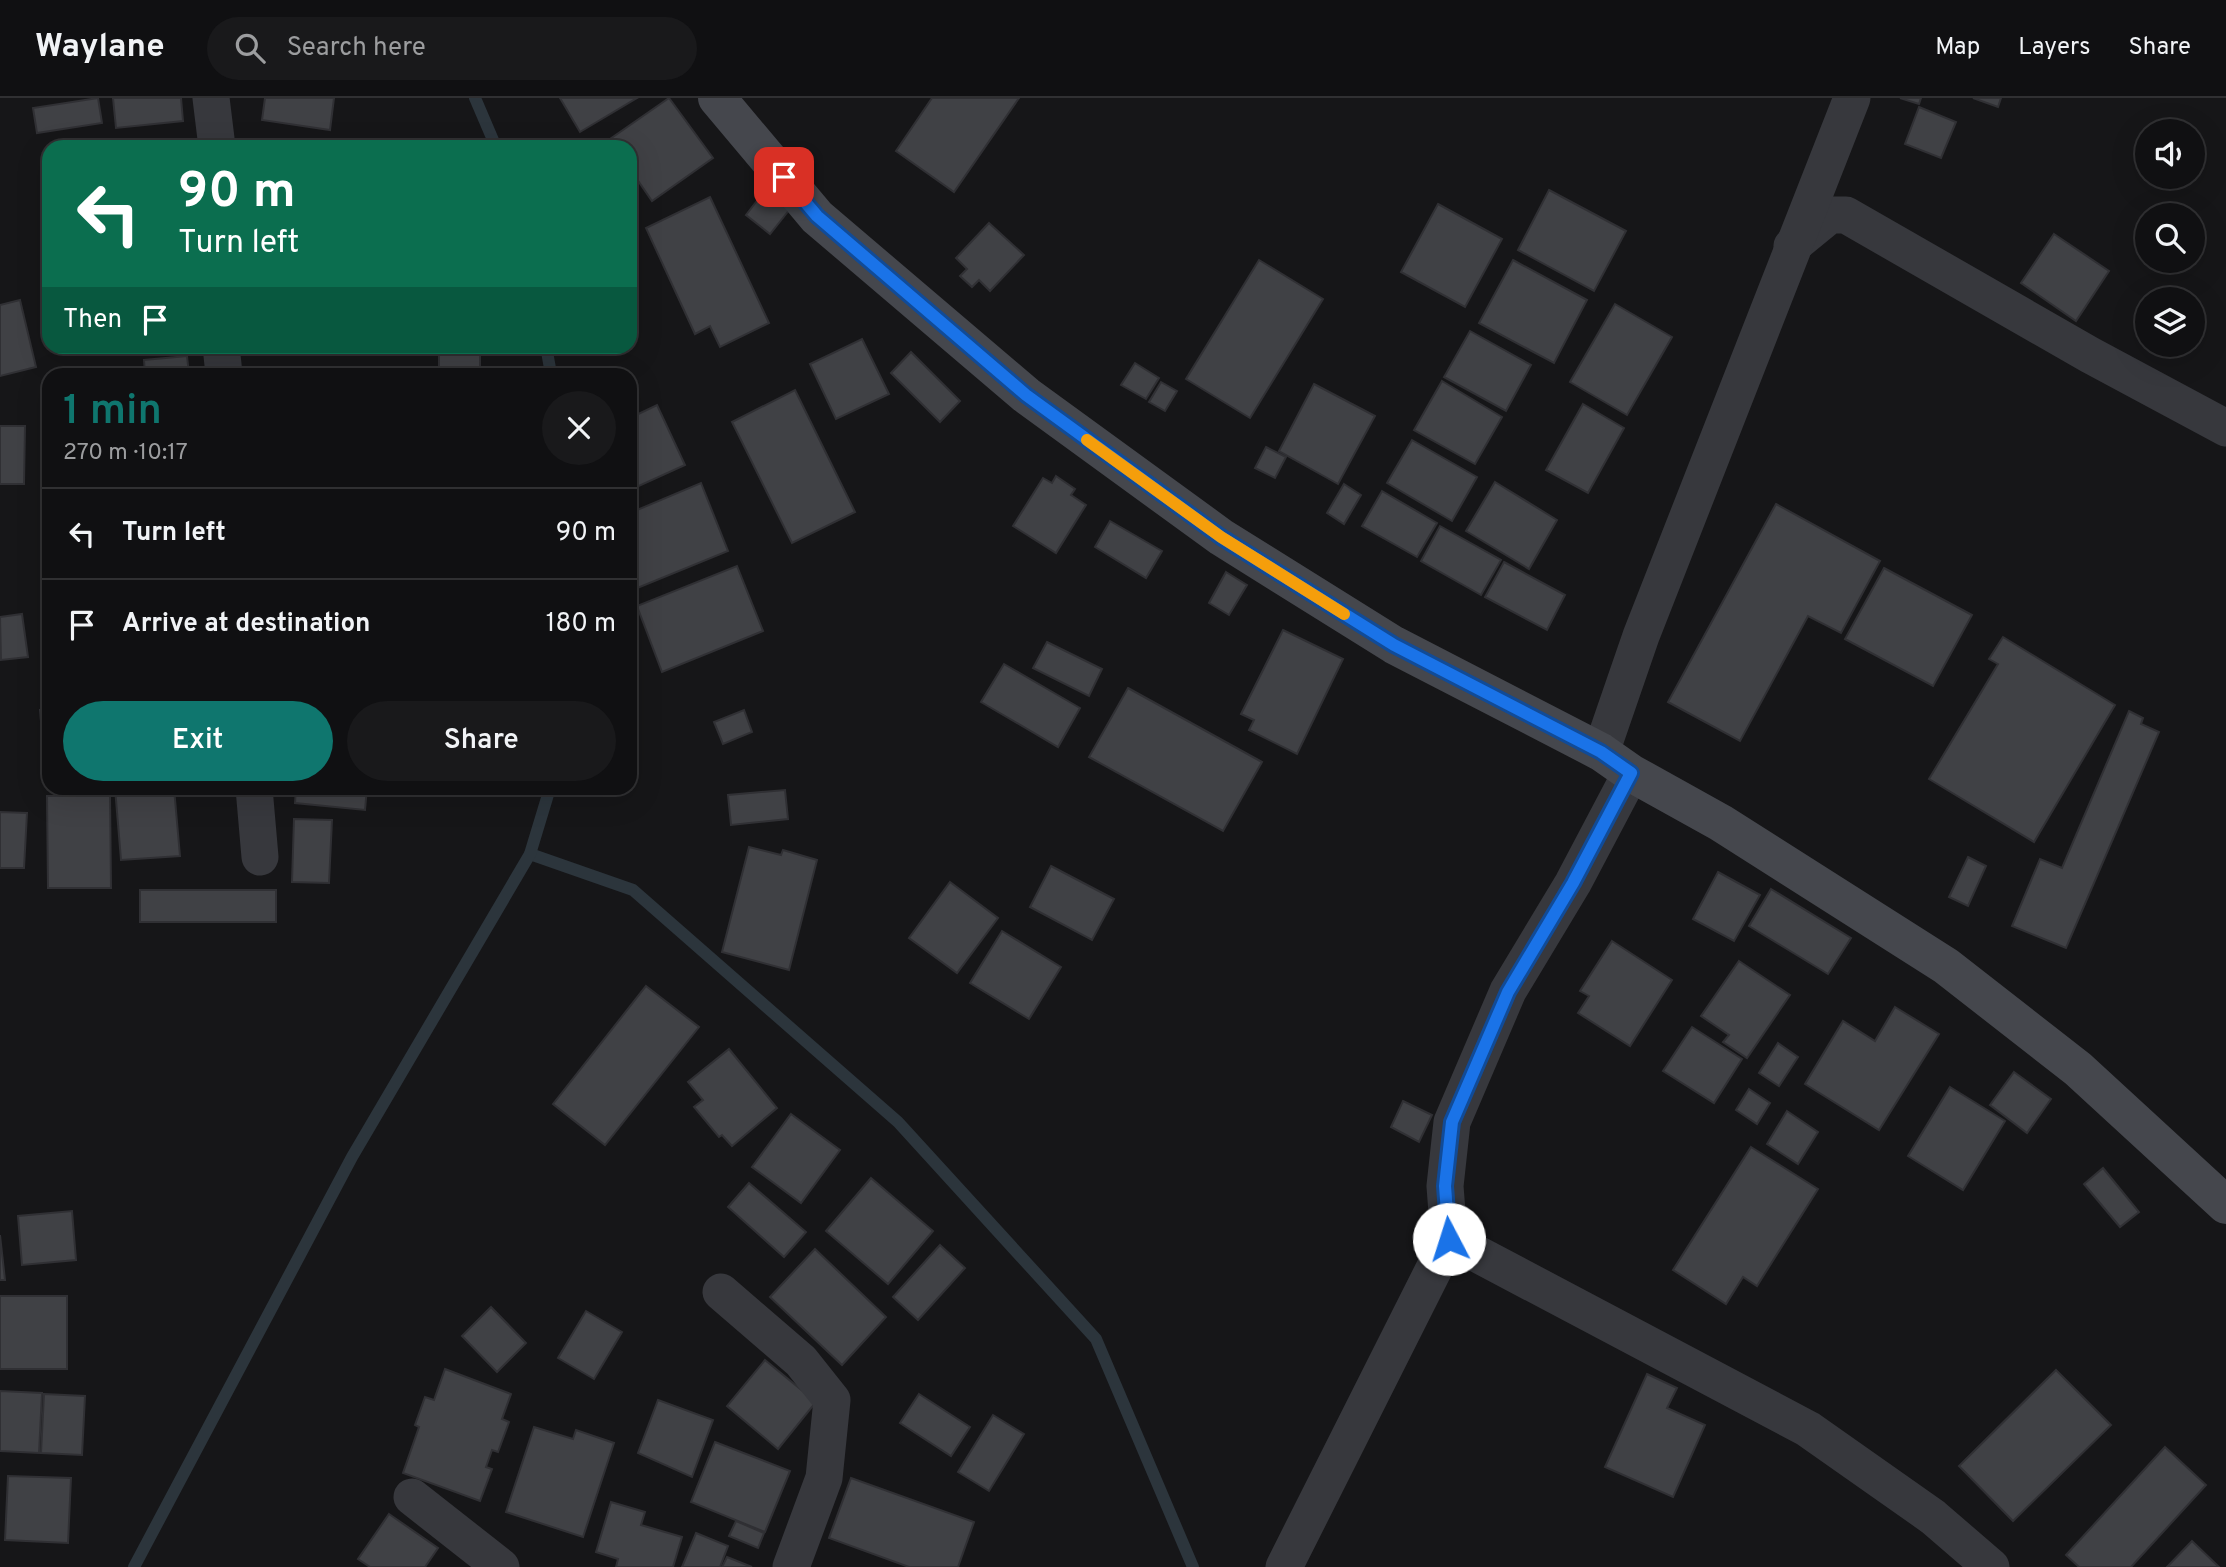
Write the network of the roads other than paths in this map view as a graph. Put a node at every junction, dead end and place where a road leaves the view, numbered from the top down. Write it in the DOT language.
graph roads {
  1 [pos="211,98"];
  2 [pos="717,98"];
  3 [pos="1852,98"];
  4 [pos="215,140"];
  5 [pos="1791,246"];
  6 [pos="2226,428"];
  7 [pos="1601,752"];
  8 [pos="1631,773"];
  9 [pos="255,795"];
  10 [pos="260,856"];
  11 [pos="2226,1205"];
  12 [pos="1449,1239"];
  13 [pos="721,1292"];
  14 [pos="412,1497"];
  15 [pos="501,1567"];
  16 [pos="791,1567"];
  17 [pos="1284,1567"];
  18 [pos="1991,1567"];
  1 -- 4 [label="street"];
  2 -- 7 [label="street"];
  3 -- 5 [label="street"];
  5 -- 6 [label="street"];
  5 -- 7 [label="street"];
  7 -- 8 [label="street"];
  8 -- 11 [label="street"];
  8 -- 12 [label="street"];
  9 -- 10 [label="street"];
  12 -- 17 [label="street"];
  12 -- 18 [label="street"];
  13 -- 16 [label="street"];
  14 -- 15 [label="street"];
}
